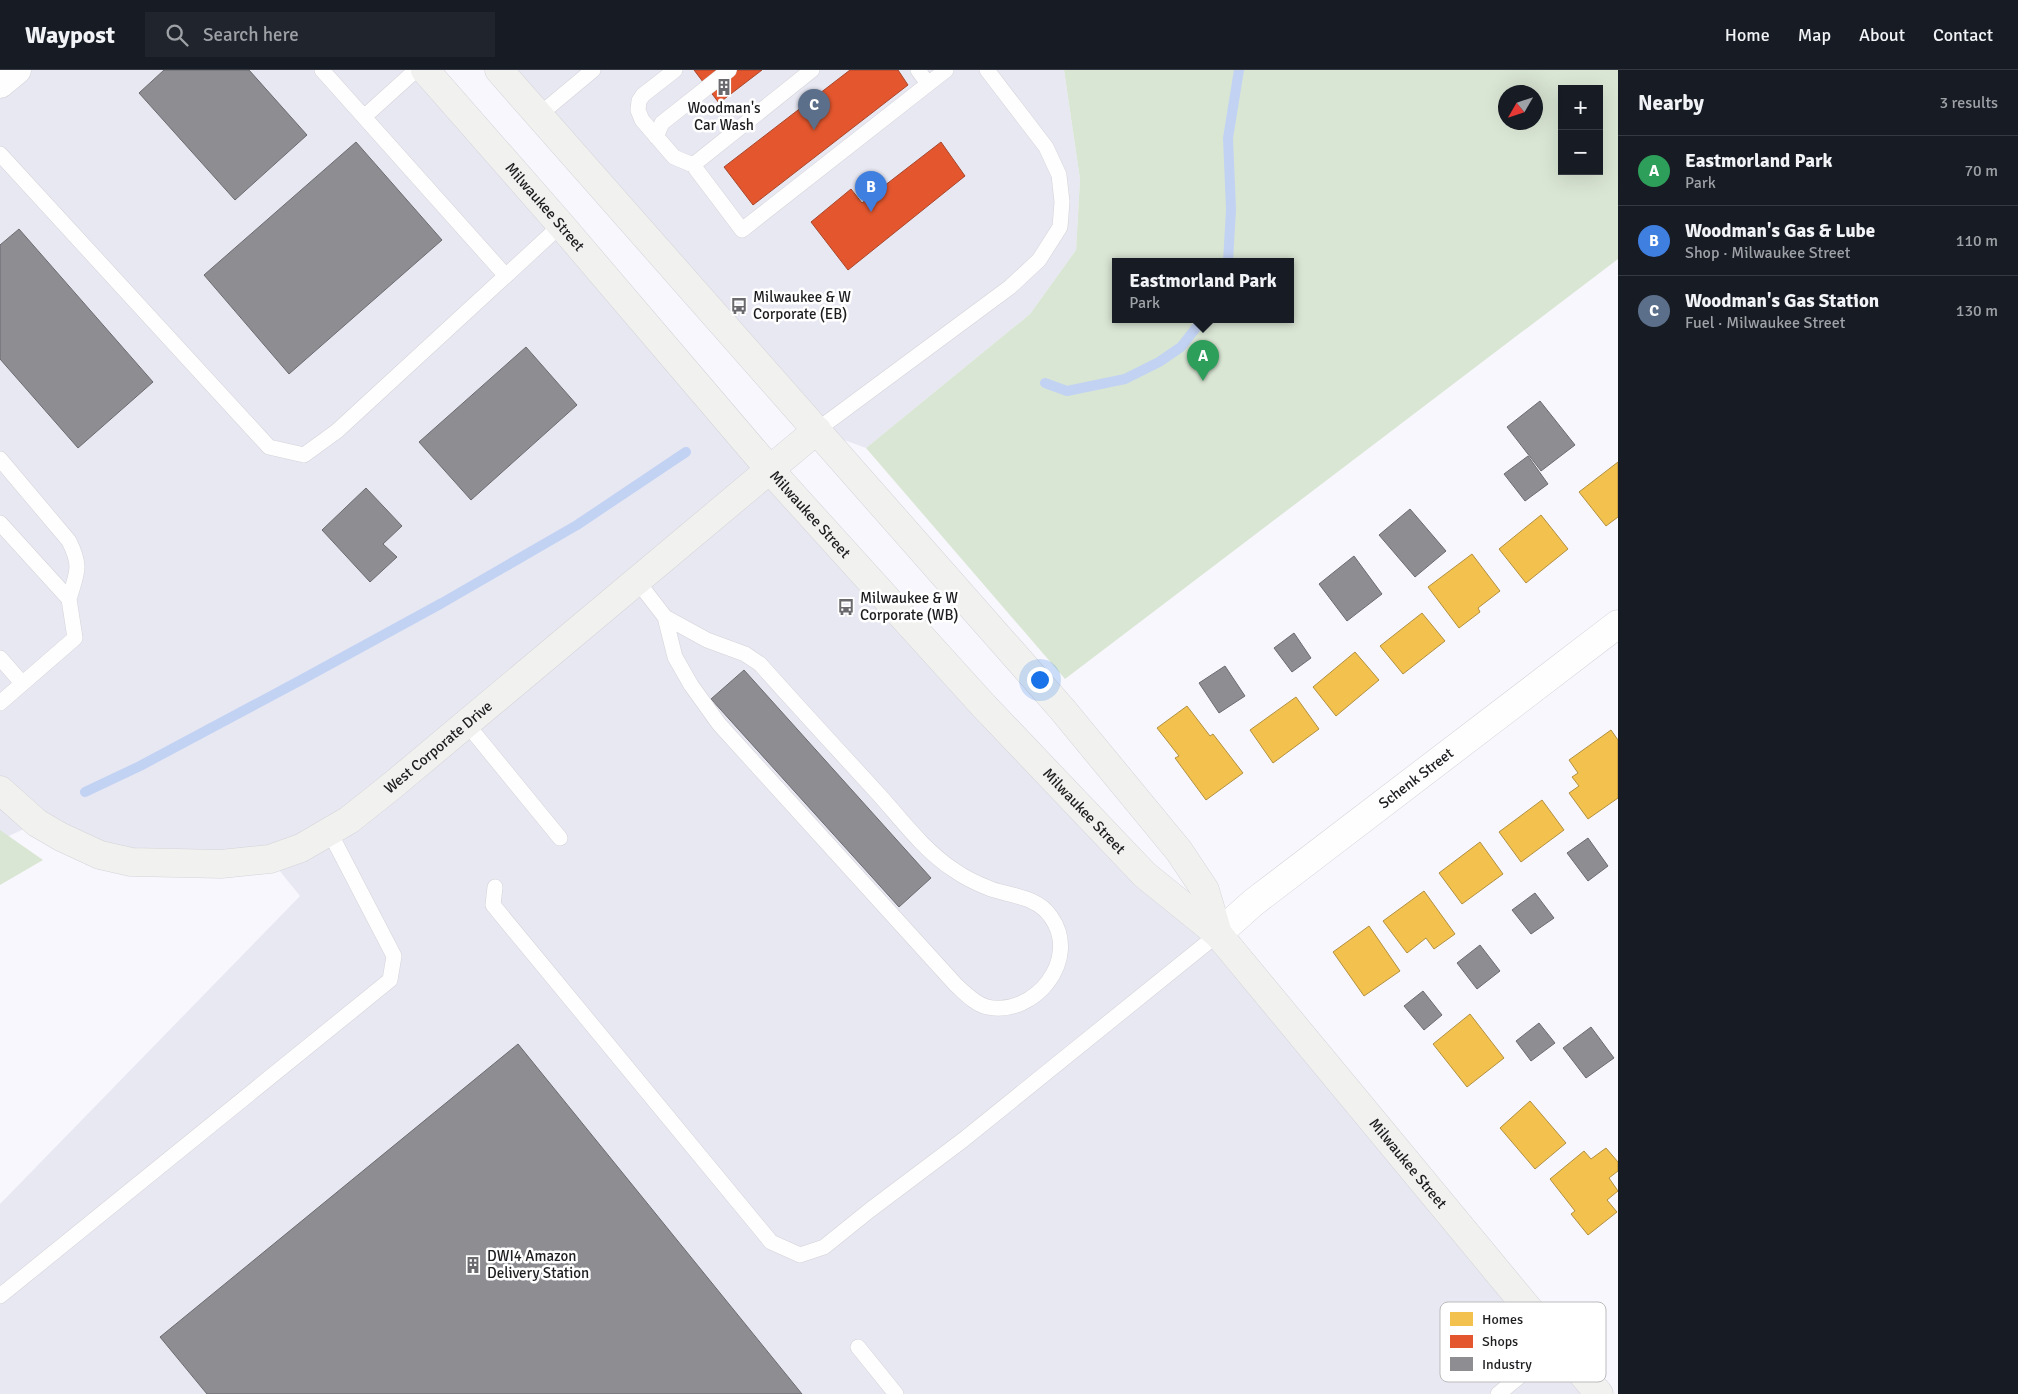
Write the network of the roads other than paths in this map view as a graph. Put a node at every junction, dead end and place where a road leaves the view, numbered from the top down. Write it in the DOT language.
graph roads {
  1 [pos="17,70"];
  2 [pos="322,70"];
  3 [pos="416,70"];
  4 [pos="426,70"];
  5 [pos="492,70"];
  6 [pos="499,70"];
  7 [pos="593,70"];
  8 [pos="675,70"];
  9 [pos="729,70"];
  10 [pos="812,70"];
  11 [pos="918,70"];
  12 [pos="946,70"];
  13 [pos="987,70"];
  14 [pos="0,84"];
  15 [pos="928,84"];
  16 [pos="519,92"];
  17 [pos="539,115"];
  18 [pos="364,117"];
  19 [pos="656,137"];
  20 [pos="0,154"];
  21 [pos="693,165"];
  22 [pos="561,225"];
  23 [pos="506,276"];
  24 [pos="817,430"];
  25 [pos="0,459"];
  26 [pos="770,470"];
  27 [pos="0,522"];
  28 [pos="638,582"];
  29 [pos="69,599"];
  30 [pos="665,617"];
  31 [pos="1618,624"];
  32 [pos="0,658"];
  33 [pos="22,683"];
  34 [pos="0,703"];
  35 [pos="466,723"];
  36 [pos="0,790"];
  37 [pos="329,831"];
  38 [pos="560,838"];
  39 [pos="495,887"];
  40 [pos="1218,934"];
  41 [pos="0,1296"];
  42 [pos="1522,1302"];
  43 [pos="858,1346"];
  44 [pos="1513,1382"];
  45 [pos="1589,1382"];
  46 [pos="896,1394"];
  47 [pos="1498,1394"];
  48 [pos="1599,1394"];
  1 -- 14 [label="street"];
  2 -- 18 [label="lane"];
  3 -- 18 [label="lane"];
  4 -- 22 [label="street, Milwaukee Street"];
  5 -- 16 [label="street"];
  6 -- 16 [label="street, Milwaukee Street"];
  7 -- 17 [label="lane"];
  8 -- 19 [label="lane"];
  9 -- 19 [label="lane"];
  10 -- 21 [label="lane"];
  11 -- 15 [label="lane"];
  12 -- 15 [label="lane"];
  13 -- 24 [label="lane"];
  15 -- 21 [label="lane"];
  16 -- 17 [label="street, Milwaukee Street"];
  17 -- 24 [label="street, Milwaukee Street"];
  18 -- 23 [label="lane"];
  19 -- 21 [label="lane"];
  20 -- 23 [label="lane"];
  22 -- 23 [label="lane"];
  22 -- 26 [label="street, Milwaukee Street"];
  24 -- 26 [label="street, West Corporate Drive"];
  24 -- 40 [label="street, Milwaukee Street"];
  25 -- 29 [label="lane"];
  26 -- 28 [label="street, West Corporate Drive"];
  26 -- 40 [label="street, Milwaukee Street"];
  27 -- 29 [label="lane"];
  28 -- 30 [label="lane"];
  28 -- 35 [label="street, West Corporate Drive"];
  29 -- 33 [label="lane"];
  30 -- 30 [label="lane"];
  31 -- 40 [label="street, Schenk Street"];
  32 -- 33 [label="lane"];
  33 -- 34 [label="lane"];
  35 -- 37 [label="street, West Corporate Drive"];
  35 -- 38 [label="lane"];
  36 -- 37 [label="street, West Corporate Drive"];
  37 -- 41 [label="lane"];
  39 -- 40 [label="lane"];
  40 -- 42 [label="street, Milwaukee Street"];
  43 -- 46 [label="lane"];
  44 -- 47 [label="lane"];
  45 -- 48 [label="street, Milwaukee Street"];
}
